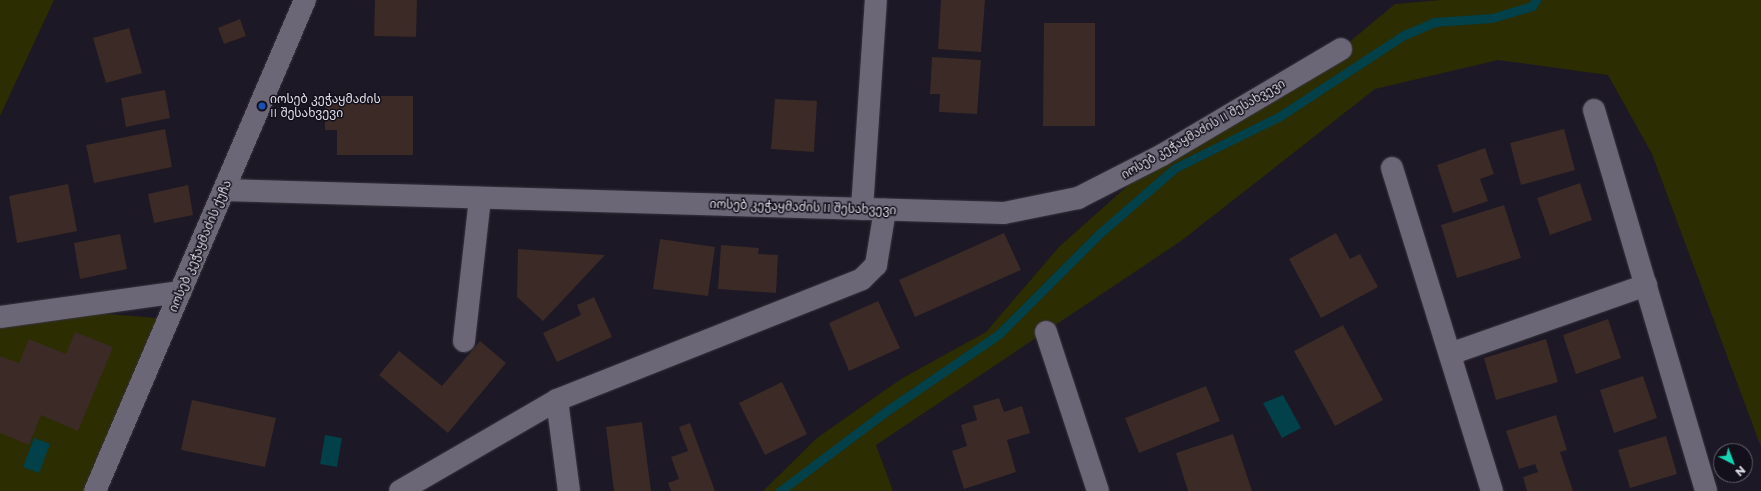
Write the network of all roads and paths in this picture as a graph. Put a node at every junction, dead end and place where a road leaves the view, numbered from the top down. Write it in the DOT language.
graph roads {
  1 [pos="305,0"];
  2 [pos="876,0"];
  3 [pos="1341,49"];
  4 [pos="1594,110"];
  5 [pos="1392,168"];
  6 [pos="224,190"];
  7 [pos="480,198"];
  8 [pos="862,209"];
  9 [pos="885,210"];
  10 [pos="1646,285"];
  11 [pos="180,292"];
  12 [pos="0,317"];
  13 [pos="1046,332"];
  14 [pos="464,341"];
  15 [pos="1450,354"];
  16 [pos="557,400"];
  17 [pos="95,491"];
  18 [pos="400,491"];
  19 [pos="569,491"];
  20 [pos="1098,491"];
  21 [pos="1492,491"];
  22 [pos="1706,491"];
  1 -- 6 [label="street, იოსებ კეჭაყმაძის ქუჩა"];
  2 -- 8 [label="street"];
  3 -- 9 [label="street, იოსებ კეჭაყმაძის II შესახვევი"];
  4 -- 10 [label="street"];
  5 -- 15 [label="street"];
  6 -- 7 [label="street, იოსებ კეჭაყმაძის II შესახვევი"];
  6 -- 11 [label="street, იოსებ კეჭაყმაძის ქუჩა"];
  7 -- 8 [label="street, იოსებ კეჭაყმაძის II შესახვევი"];
  7 -- 14 [label="street"];
  8 -- 9 [label="street, იოსებ კეჭაყმაძის II შესახვევი"];
  9 -- 16 [label="street"];
  10 -- 15 [label="street"];
  10 -- 22 [label="street"];
  11 -- 12 [label="street"];
  11 -- 17 [label="street, იოსებ კეჭაყმაძის ქუჩა"];
  13 -- 20 [label="street"];
  15 -- 21 [label="street"];
  16 -- 18 [label="street"];
  16 -- 19 [label="street"];
}
